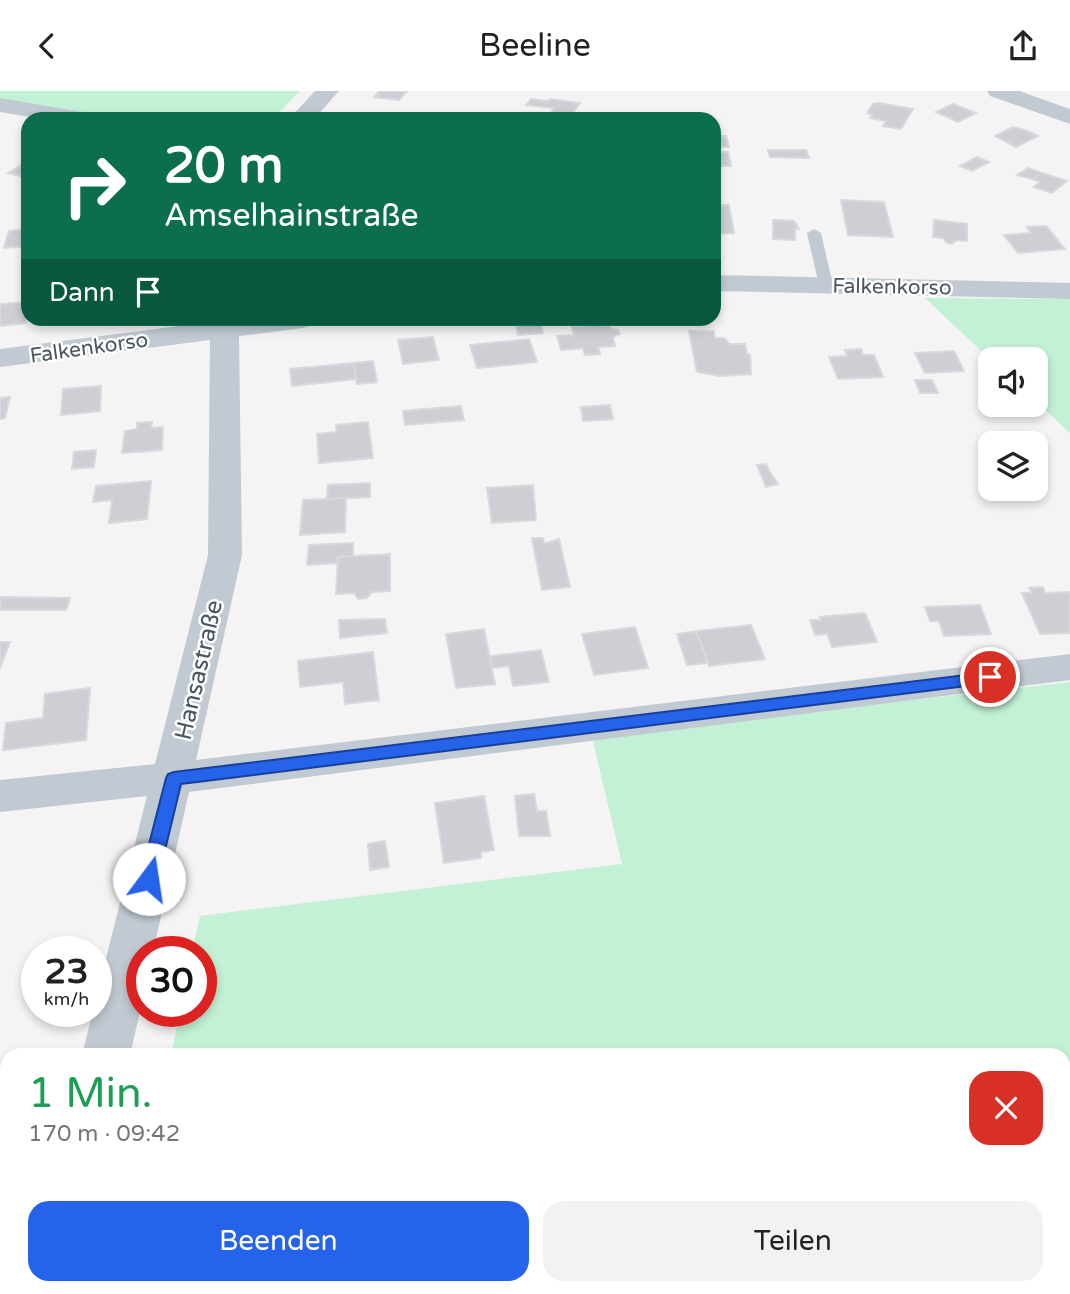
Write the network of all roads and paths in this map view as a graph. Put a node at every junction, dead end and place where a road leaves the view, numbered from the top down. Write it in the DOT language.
graph roads {
  1 [pos="328,91"];
  2 [pos="998,91"];
  3 [pos="0,105"];
  4 [pos="41,112"];
  5 [pos="308,112"];
  6 [pos="1070,117"];
  7 [pos="814,233"];
  8 [pos="721,283"];
  9 [pos="826,285"];
  10 [pos="1070,291"];
  11 [pos="211,326"];
  12 [pos="224,326"];
  13 [pos="0,358"];
  14 [pos="1070,667"];
  15 [pos="174,778"];
  16 [pos="0,796"];
  17 [pos="108,1048"];
  1 -- 5 [label="street"];
  2 -- 6 [label="street"];
  3 -- 4 [label="street"];
  7 -- 9 [label="lane"];
  8 -- 9 [label="street, Falkenkorso"];
  9 -- 10 [label="street, Falkenkorso"];
  11 -- 13 [label="street, Falkenkorso"];
  12 -- 15 [label="street, Hansastraße"];
  14 -- 15 [label="street"];
  15 -- 16 [label="street"];
  15 -- 17 [label="street, Hansastraße"];
}
